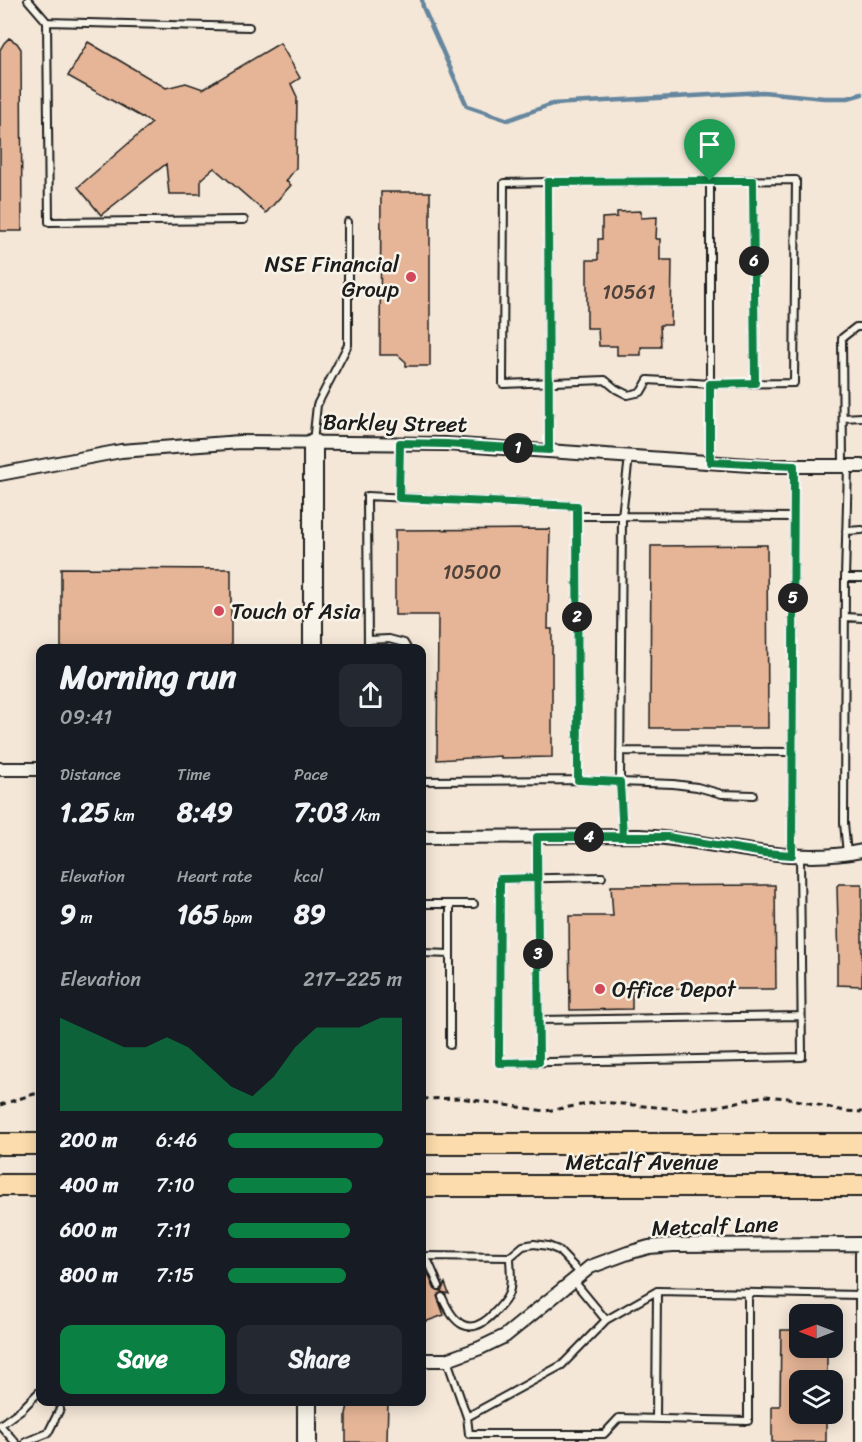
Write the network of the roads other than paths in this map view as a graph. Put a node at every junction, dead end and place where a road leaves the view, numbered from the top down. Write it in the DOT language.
graph roads {
  1 [pos="28,0"];
  2 [pos="47,22"];
  3 [pos="249,27"];
  4 [pos="710,181"];
  5 [pos="753,181"];
  6 [pos="548,182"];
  7 [pos="244,220"];
  8 [pos="348,222"];
  9 [pos="862,327"];
  10 [pos="549,383"];
  11 [pos="755,383"];
  12 [pos="710,384"];
  13 [pos="862,417"];
  14 [pos="843,418"];
  15 [pos="313,443"];
  16 [pos="400,443"];
  17 [pos="549,450"];
  18 [pos="629,457"];
  19 [pos="710,462"];
  20 [pos="794,466"];
  21 [pos="845,466"];
  22 [pos="862,466"];
  23 [pos="0,474"];
  24 [pos="399,498"];
  25 [pos="577,516"];
  26 [pos="622,516"];
  27 [pos="794,517"];
  28 [pos="862,530"];
  29 [pos="846,531"];
  30 [pos="846,578"];
  31 [pos="862,578"];
  32 [pos="846,617"];
  33 [pos="862,618"];
  34 [pos="368,640"];
  35 [pos="313,644"];
  36 [pos="368,644"];
  37 [pos="405,644"];
  38 [pos="620,751"];
  39 [pos="792,752"];
  40 [pos="0,769"];
  41 [pos="36,769"];
  42 [pos="578,780"];
  43 [pos="426,782"];
  44 [pos="620,782"];
  45 [pos="753,795"];
  46 [pos="623,836"];
  47 [pos="426,837"];
  48 [pos="537,837"];
  49 [pos="862,851"];
  50 [pos="848,854"];
  51 [pos="796,855"];
  52 [pos="602,877"];
  53 [pos="537,878"];
  54 [pos="426,904"];
  55 [pos="450,904"];
  56 [pos="474,904"];
  57 [pos="426,953"];
  58 [pos="450,954"];
  59 [pos="801,1016"];
  60 [pos="539,1020"];
  61 [pos="450,1045"];
  62 [pos="539,1062"];
  63 [pos="0,1144"];
  64 [pos="36,1144"];
  65 [pos="426,1144"];
  66 [pos="862,1144"];
  67 [pos="0,1185"];
  68 [pos="36,1185"];
  69 [pos="426,1186"];
  70 [pos="862,1186"];
  71 [pos="862,1245"];
  72 [pos="862,1254"];
  73 [pos="426,1257"];
  74 [pos="510,1257"];
  75 [pos="426,1260"];
  76 [pos="577,1277"];
  77 [pos="439,1286"];
  78 [pos="657,1292"];
  79 [pos="748,1294"];
  80 [pos="862,1296"];
  81 [pos="442,1297"];
  82 [pos="606,1320"];
  83 [pos="426,1360"];
  84 [pos="447,1360"];
  85 [pos="36,1395"];
  86 [pos="307,1406"];
  87 [pos="60,1409"];
  88 [pos="467,1417"];
  89 [pos="656,1419"];
  90 [pos="862,1423"];
  91 [pos="0,1425"];
  92 [pos="15,1442"];
  93 [pos="26,1442"];
  94 [pos="307,1442"];
  95 [pos="862,1442"];
  1 -- 2 [label="lane"];
  2 -- 3 [label="lane"];
  2 -- 7 [label="lane"];
  4 -- 5 [label="lane"];
  4 -- 6 [label="lane"];
  4 -- 12 [label="lane"];
  5 -- 11 [label="lane"];
  5 -- 11 [label="lane"];
  6 -- 10 [label="lane"];
  6 -- 10 [label="lane"];
  8 -- 15 [label="lane"];
  9 -- 14 [label="lane"];
  10 -- 12 [label="lane"];
  10 -- 17 [label="lane"];
  11 -- 12 [label="lane"];
  12 -- 19 [label="lane"];
  13 -- 14 [label="lane"];
  14 -- 21 [label="lane"];
  15 -- 16 [label="street, Barkley Street"];
  15 -- 23 [label="street, Barkley Street"];
  15 -- 35 [label="street"];
  16 -- 17 [label="street, Barkley Street"];
  16 -- 24 [label="lane"];
  17 -- 18 [label="street, Barkley Street"];
  18 -- 19 [label="street, Barkley Street"];
  18 -- 26 [label="lane"];
  19 -- 20 [label="street, Barkley Street"];
  20 -- 21 [label="street, Barkley Street"];
  20 -- 27 [label="lane"];
  21 -- 22 [label="street, Barkley Street"];
  21 -- 29 [label="lane"];
  24 -- 25 [label="lane"];
  24 -- 34 [label="lane"];
  25 -- 26 [label="lane"];
  25 -- 42 [label="lane"];
  26 -- 27 [label="lane"];
  26 -- 38 [label="lane"];
  27 -- 39 [label="lane"];
  28 -- 29 [label="lane"];
  29 -- 30 [label="lane"];
  30 -- 31 [label="lane"];
  30 -- 32 [label="lane"];
  32 -- 33 [label="lane"];
  32 -- 50 [label="lane"];
  34 -- 36 [label="lane"];
  34 -- 37 [label="lane"];
  38 -- 39 [label="lane"];
  38 -- 44 [label="lane"];
  39 -- 51 [label="lane"];
  40 -- 41 [label="street"];
  42 -- 43 [label="lane"];
  42 -- 44 [label="lane"];
  44 -- 45 [label="lane"];
  44 -- 46 [label="lane"];
  46 -- 48 [label="street"];
  46 -- 51 [label="street"];
  47 -- 48 [label="street"];
  48 -- 53 [label="lane"];
  49 -- 50 [label="street"];
  50 -- 51 [label="street"];
  51 -- 59 [label="lane"];
  52 -- 53 [label="lane"];
  53 -- 60 [label="lane"];
  53 -- 62 [label="lane"];
  54 -- 55 [label="lane"];
  55 -- 56 [label="lane"];
  55 -- 58 [label="lane"];
  57 -- 58 [label="lane"];
  58 -- 61 [label="lane"];
  59 -- 60 [label="lane"];
  59 -- 62 [label="lane"];
  60 -- 62 [label="lane"];
  63 -- 64 [label="main road"];
  65 -- 66 [label="main road, Metcalf Avenue"];
  67 -- 68 [label="main road"];
  69 -- 70 [label="main road, Metcalf Avenue"];
  71 -- 76 [label="street, Metcalf Lane"];
  72 -- 80 [label="street"];
  73 -- 74 [label="lane"];
  74 -- 76 [label="lane"];
  74 -- 81 [label="lane"];
  75 -- 77 [label="lane"];
  76 -- 82 [label="lane"];
  76 -- 84 [label="street, Metcalf Lane"];
  78 -- 79 [label="lane"];
  78 -- 82 [label="lane"];
  78 -- 89 [label="lane"];
  79 -- 80 [label="lane"];
  79 -- 89 [label="lane"];
  80 -- 90 [label="street"];
  82 -- 88 [label="lane"];
  83 -- 84 [label="street, Metcalf Lane"];
  84 -- 88 [label="lane"];
  85 -- 91 [label="lane"];
  86 -- 94 [label="street"];
  87 -- 93 [label="lane"];
  88 -- 89 [label="lane"];
  90 -- 95 [label="street"];
  91 -- 92 [label="lane"];
}
